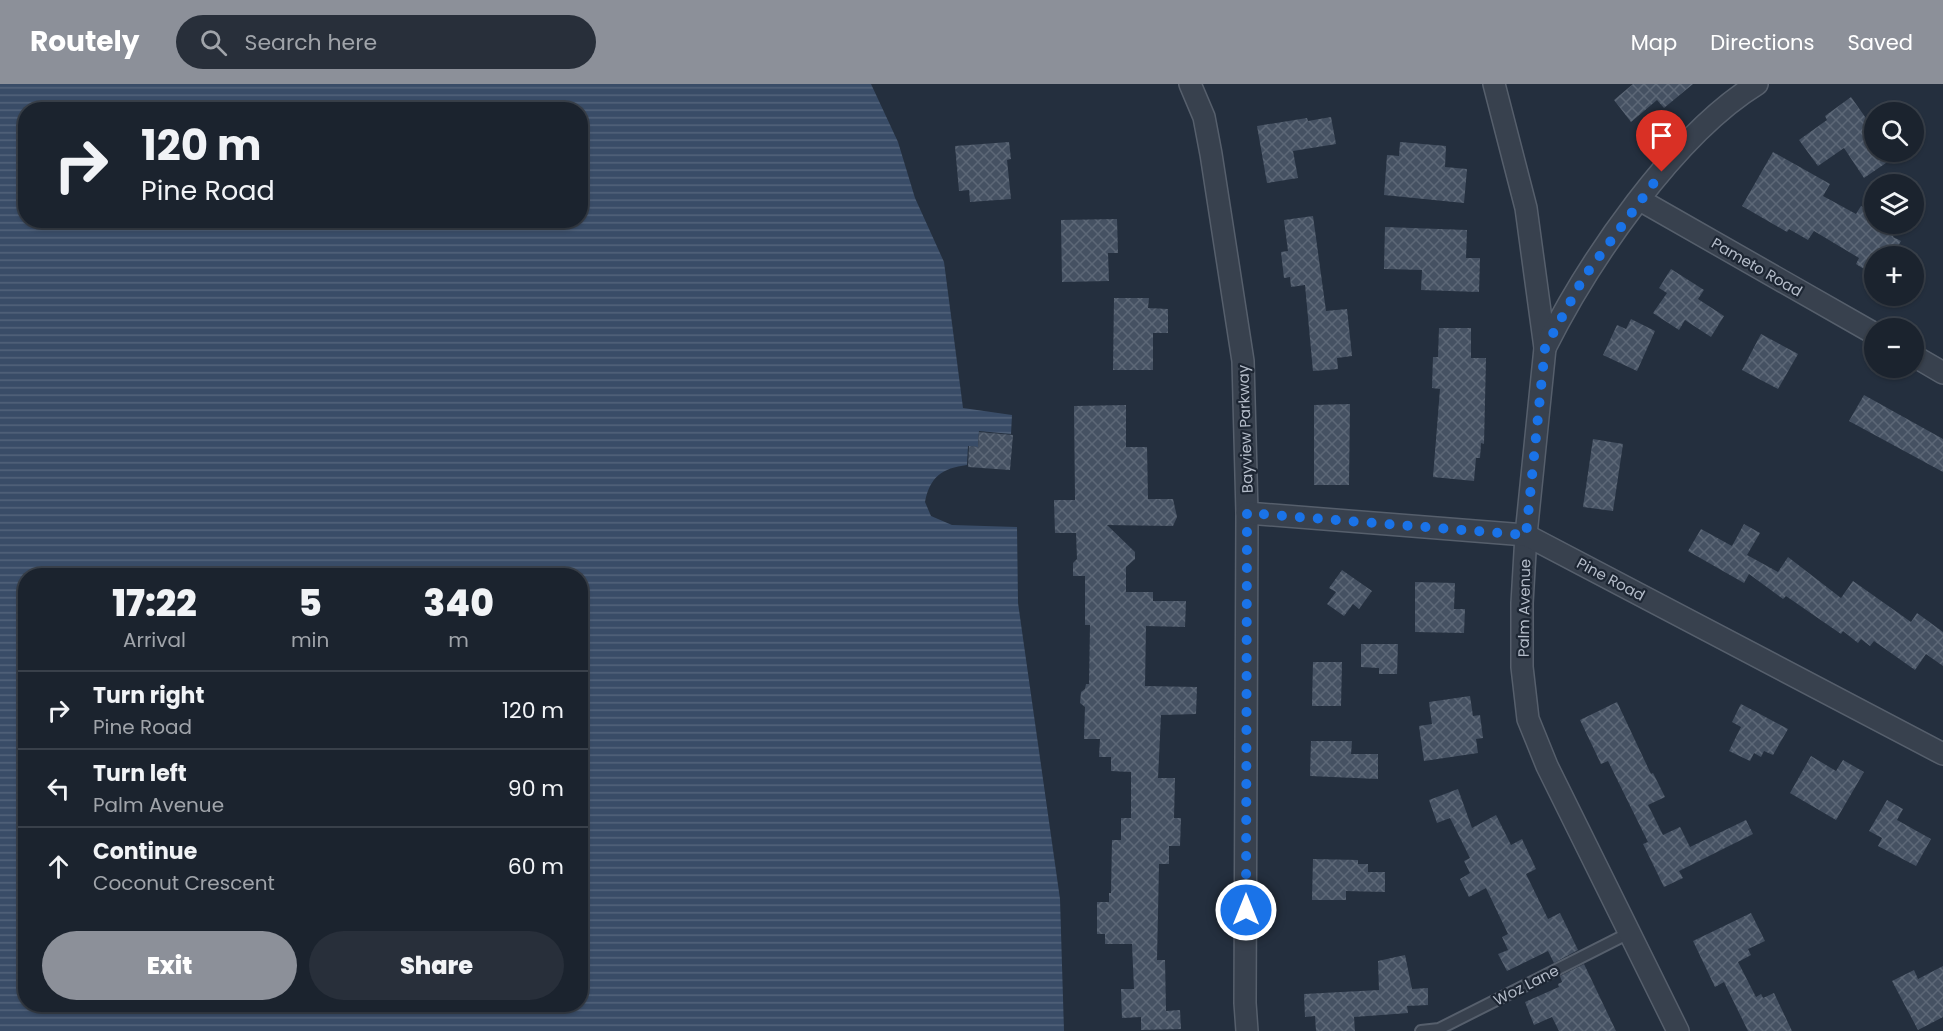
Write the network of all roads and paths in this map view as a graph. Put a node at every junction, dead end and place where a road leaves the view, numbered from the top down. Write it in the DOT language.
graph roads {
  1 [pos="1190,84"];
  2 [pos="1494,84"];
  3 [pos="1757,84"];
  4 [pos="1640,200"];
  5 [pos="1864,328"];
  6 [pos="1545,348"];
  7 [pos="1924,362"];
  8 [pos="1943,373"];
  9 [pos="1247,513"];
  10 [pos="1526,535"];
  11 [pos="1943,754"];
  12 [pos="1629,933"];
  13 [pos="1247,1031"];
  14 [pos="1421,1031"];
  15 [pos="1678,1031"];
  1 -- 9 [label="street, Bayview Parkway"];
  2 -- 6 [label="street, Palm Avenue"];
  3 -- 4 [label="street"];
  4 -- 5 [label="street, Pameto Road"];
  4 -- 6 [label="street"];
  6 -- 10 [label="street, Palm Avenue"];
  7 -- 8 [label="street"];
  9 -- 10 [label="street, Pine Road"];
  9 -- 13 [label="street, Bayview Parkway"];
  10 -- 11 [label="street, Pine Road"];
  10 -- 12 [label="street, Palm Avenue"];
  12 -- 14 [label="lane, Woz Lane"];
  12 -- 15 [label="street, Palm Avenue"];
}
